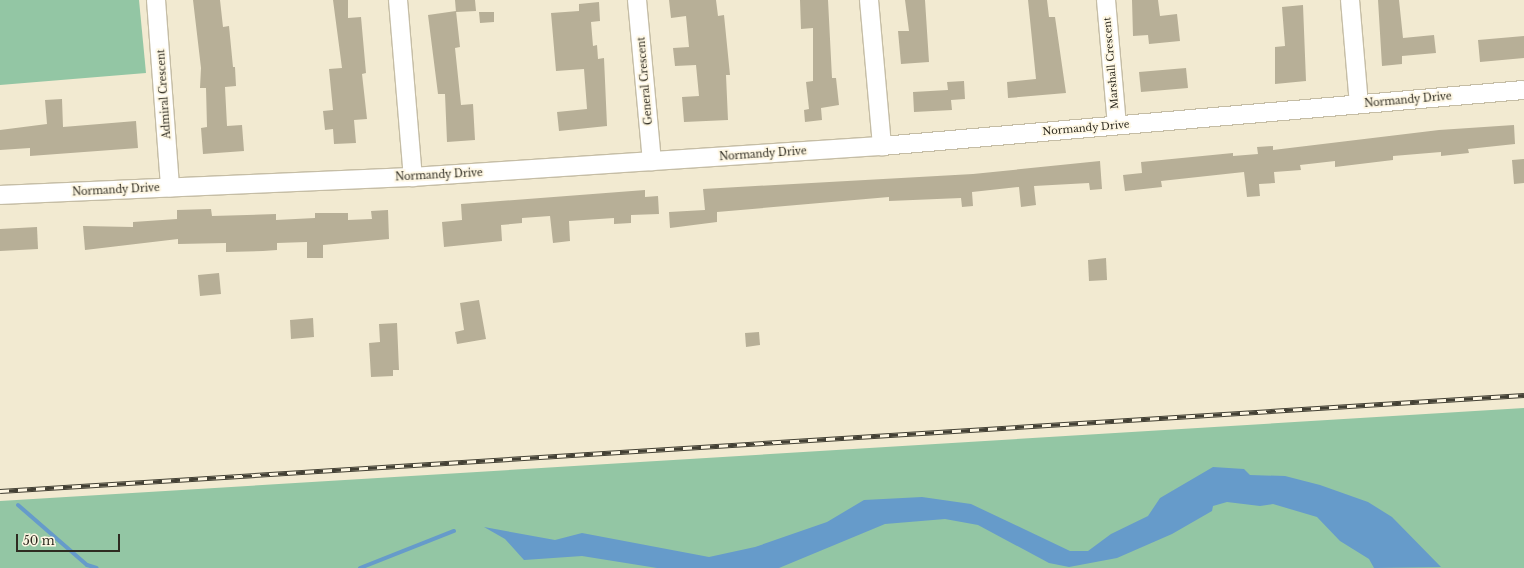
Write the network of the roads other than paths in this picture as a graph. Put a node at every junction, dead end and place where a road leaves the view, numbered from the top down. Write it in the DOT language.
graph roads {
  1 [pos="156,0"];
  2 [pos="398,0"];
  3 [pos="637,0"];
  4 [pos="869,0"];
  5 [pos="1106,0"];
  6 [pos="1350,0"];
  7 [pos="1524,90"];
  8 [pos="1359,104"];
  9 [pos="1117,125"];
  10 [pos="882,146"];
  11 [pos="652,161"];
  12 [pos="413,177"];
  13 [pos="170,187"];
  14 [pos="0,195"];
  1 -- 13 [label="street, Admiral Crescent"];
  2 -- 12 [label="street"];
  3 -- 11 [label="street, General Crescent"];
  4 -- 10 [label="street"];
  5 -- 9 [label="street, Marshall Crescent"];
  6 -- 8 [label="street"];
  7 -- 8 [label="street, Normandy Drive"];
  8 -- 9 [label="street, Normandy Drive"];
  9 -- 10 [label="street, Normandy Drive"];
  10 -- 11 [label="street, Normandy Drive"];
  11 -- 12 [label="street, Normandy Drive"];
  12 -- 13 [label="street, Normandy Drive"];
  13 -- 14 [label="street, Normandy Drive"];
}
